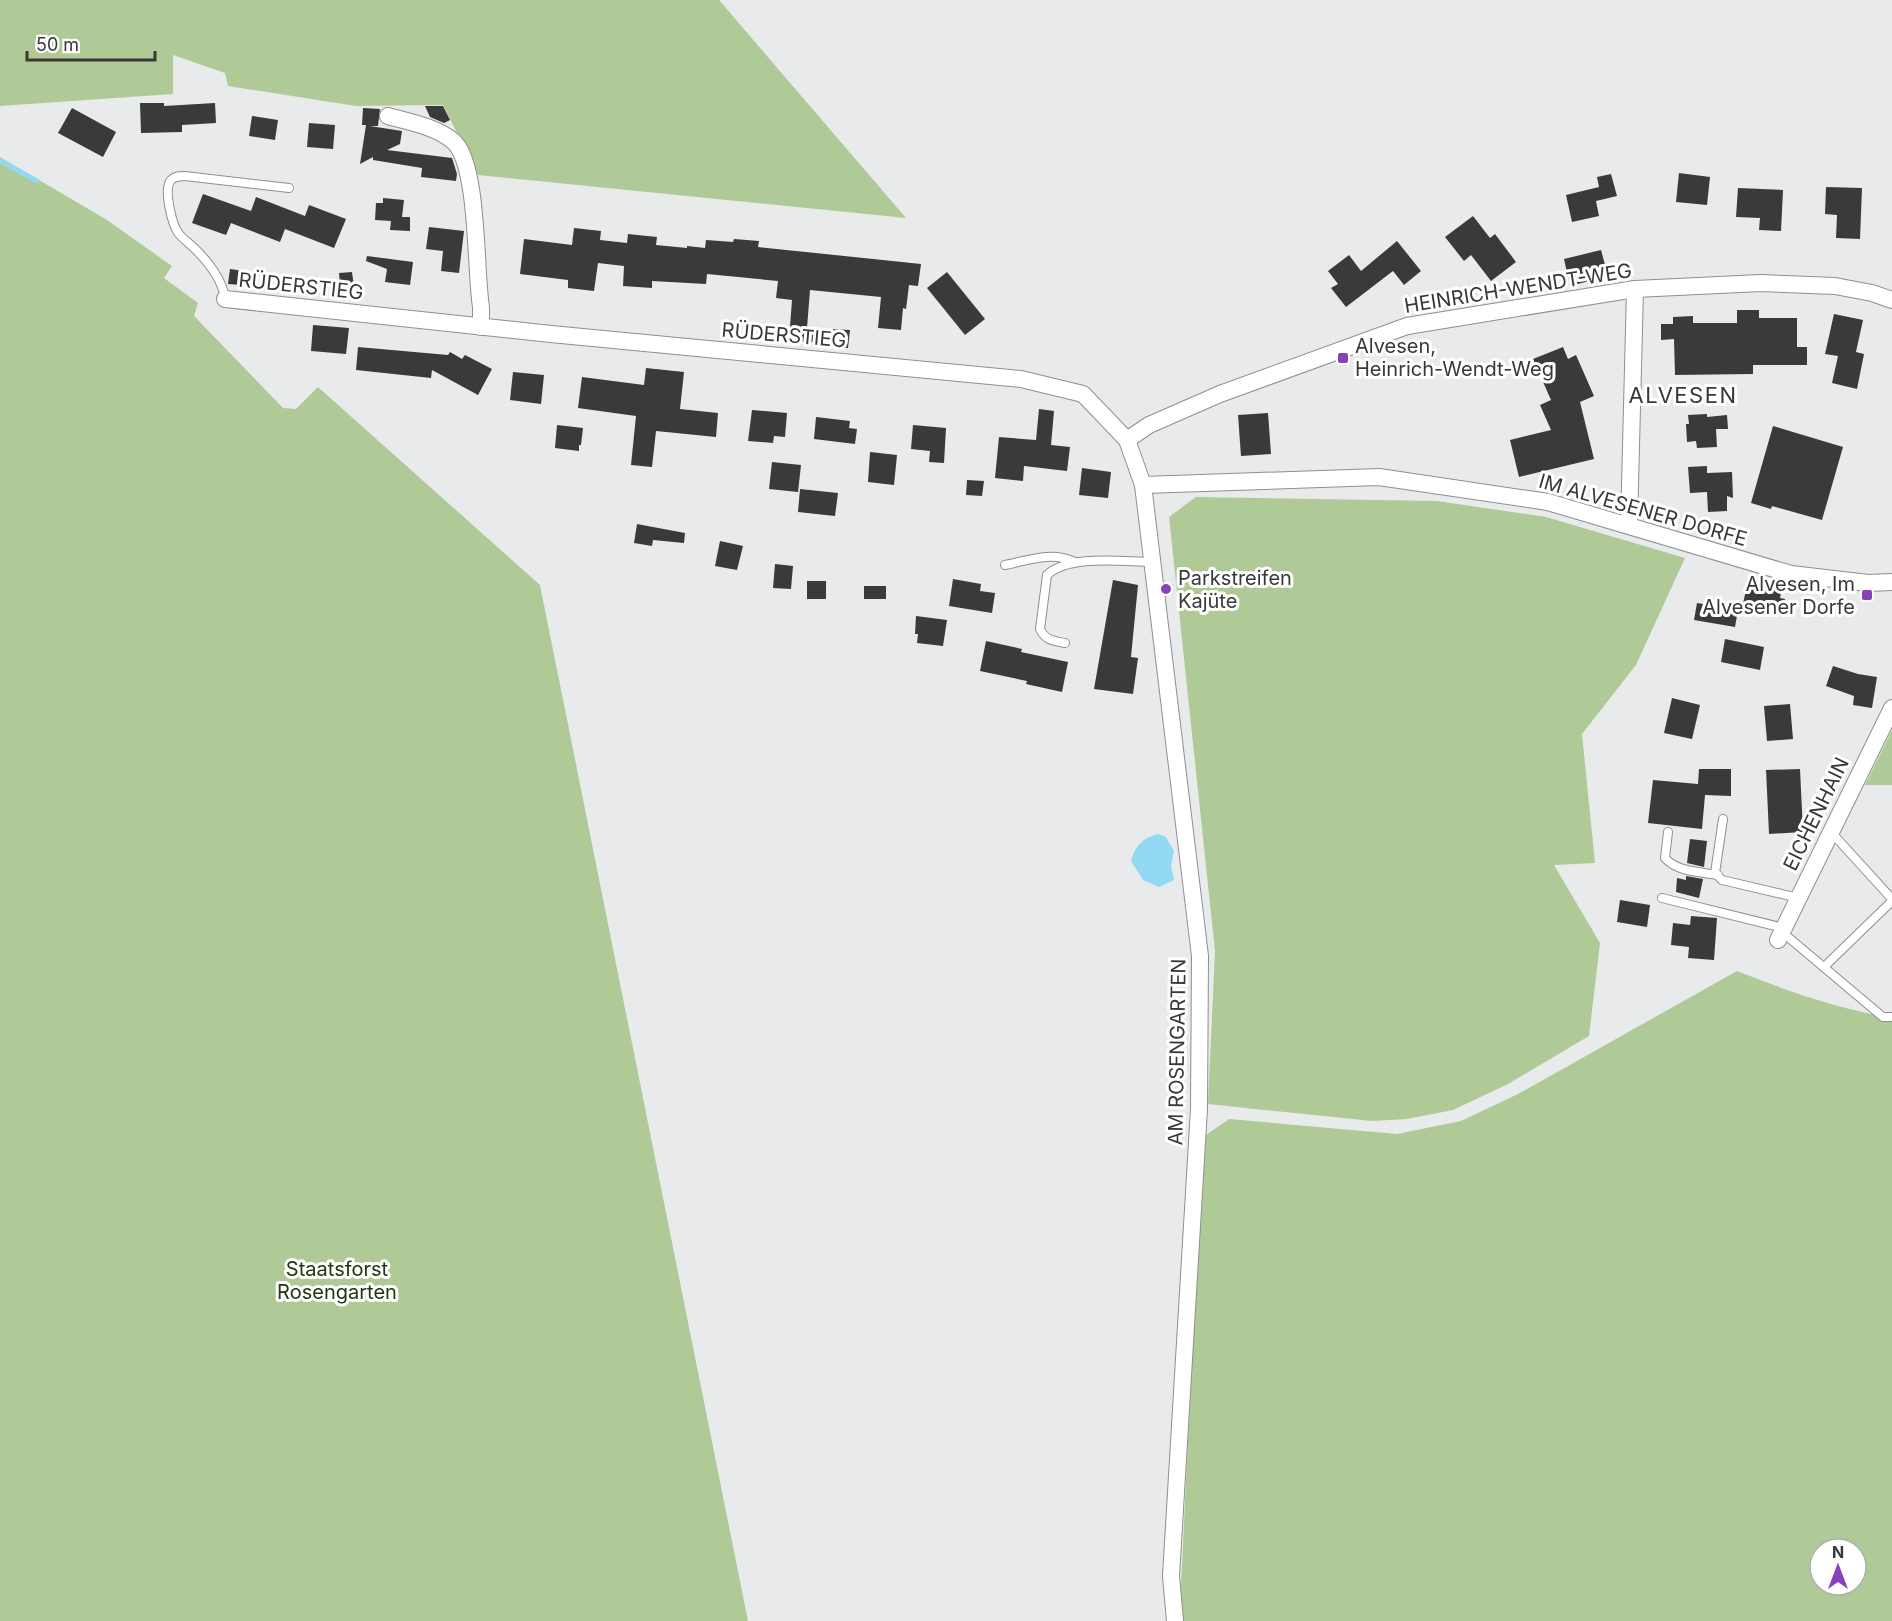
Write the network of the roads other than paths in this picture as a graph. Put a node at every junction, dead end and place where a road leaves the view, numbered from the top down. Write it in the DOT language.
graph roads {
  1 [pos="388,116"];
  2 [pos="290,188"];
  3 [pos="1635,289"];
  4 [pos="225,299"];
  5 [pos="1892,300"];
  6 [pos="481,327"];
  7 [pos="1127,440"];
  8 [pos="1143,485"];
  9 [pos="1629,525"];
  10 [pos="1075,562"];
  11 [pos="1152,562"];
  12 [pos="1005,565"];
  13 [pos="1892,582"];
  14 [pos="1065,643"];
  15 [pos="1892,708"];
  16 [pos="1723,819"];
  17 [pos="1668,832"];
  18 [pos="1831,832"];
  19 [pos="1718,875"];
  20 [pos="1662,898"];
  21 [pos="1799,898"];
  22 [pos="1892,900"];
  23 [pos="1781,933"];
  24 [pos="1824,967"];
  25 [pos="1892,1017"];
  26 [pos="1175,1621"];
  1 -- 6 [label="street"];
  2 -- 4 [label="lane"];
  3 -- 5 [label="street, HEINRICH-WENDT-WEG"];
  3 -- 7 [label="street, HEINRICH-WENDT-WEG"];
  3 -- 9 [label="street"];
  4 -- 6 [label="street, RÜDERSTIEG"];
  6 -- 7 [label="street, RÜDERSTIEG"];
  7 -- 8 [label="street"];
  8 -- 9 [label="street, IM ALVESENER DORFE"];
  8 -- 11 [label="street, AM ROSENGARTEN"];
  9 -- 13 [label="street, IM ALVESENER DORFE"];
  10 -- 11 [label="lane"];
  10 -- 12 [label="lane"];
  10 -- 14 [label="lane"];
  11 -- 26 [label="street, AM ROSENGARTEN"];
  15 -- 18 [label="street, EICHENHAIN"];
  16 -- 19 [label="lane"];
  17 -- 19 [label="lane"];
  18 -- 21 [label="street, EICHENHAIN"];
  18 -- 22 [label="lane"];
  19 -- 21 [label="lane"];
  20 -- 23 [label="lane"];
  21 -- 23 [label="street, EICHENHAIN"];
  22 -- 24 [label="lane"];
  23 -- 24 [label="lane"];
  24 -- 25 [label="lane"];
}
